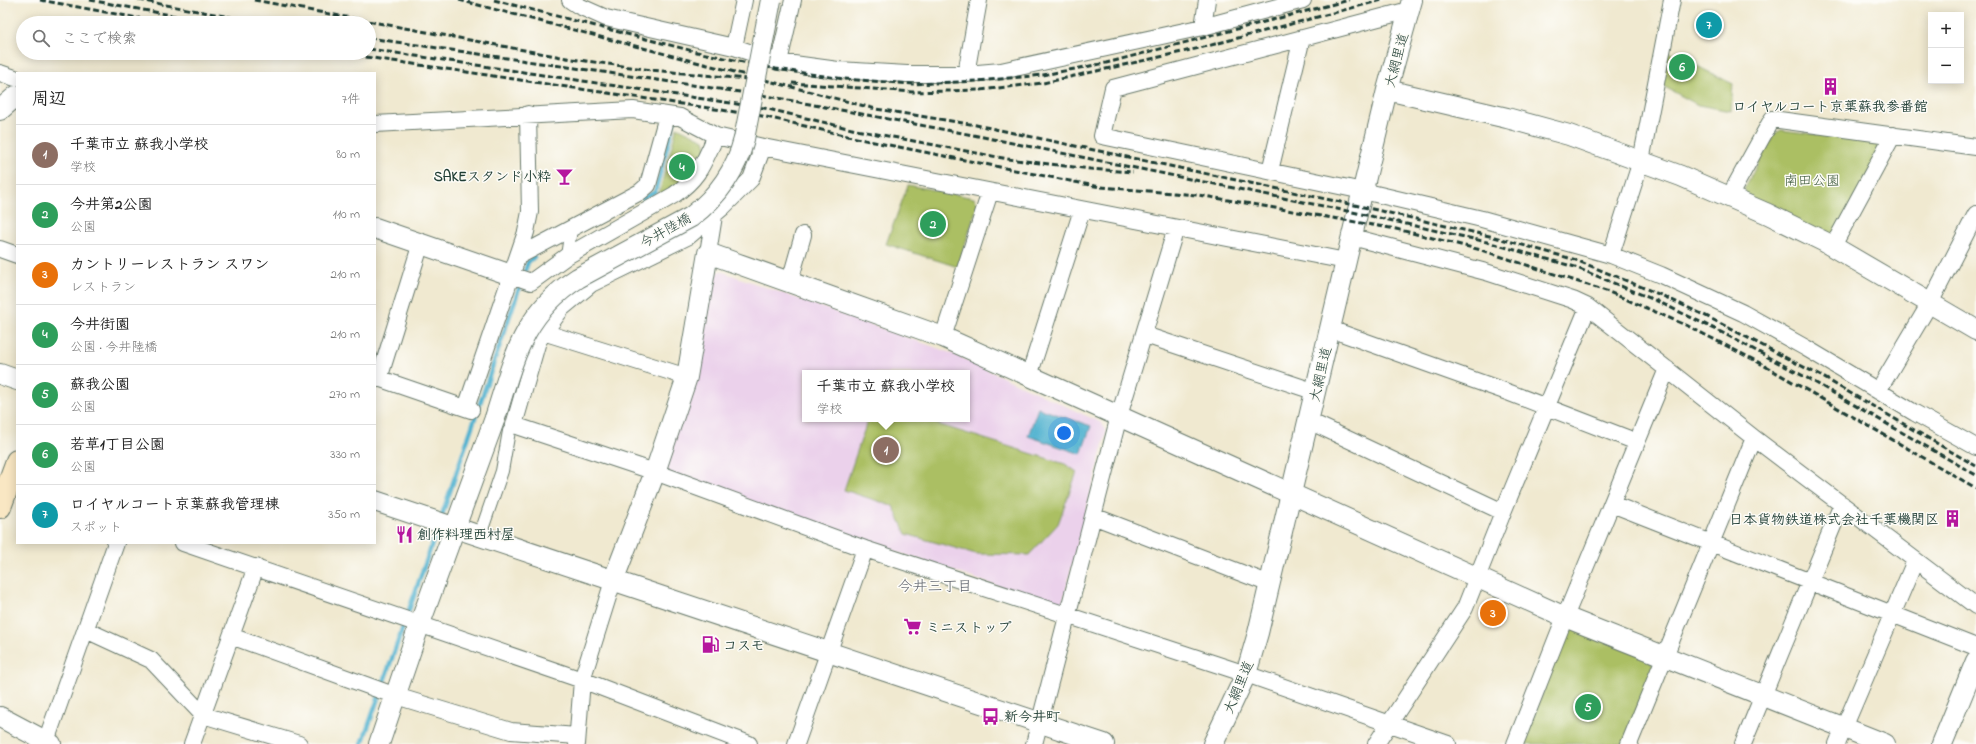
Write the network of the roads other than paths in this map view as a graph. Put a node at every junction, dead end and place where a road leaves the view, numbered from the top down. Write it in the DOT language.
graph roads {
  1 [pos="570,0"];
  2 [pos="744,0"];
  3 [pos="771,0"];
  4 [pos="793,0"];
  5 [pos="979,0"];
  6 [pos="1207,0"];
  7 [pos="1303,0"];
  8 [pos="1672,0"];
  9 [pos="1414,3"];
  10 [pos="593,6"];
  11 [pos="1203,27"];
  12 [pos="1302,38"];
  13 [pos="734,47"];
  14 [pos="778,62"];
  15 [pos="0,74"];
  16 [pos="966,74"];
  17 [pos="16,87"];
  18 [pos="1387,90"];
  19 [pos="0,110"];
  20 [pos="528,114"];
  21 [pos="667,116"];
  22 [pos="376,124"];
  23 [pos="1893,135"];
  24 [pos="716,136"];
  25 [pos="1976,146"];
  26 [pos="763,148"];
  27 [pos="1641,161"];
  28 [pos="1270,171"];
  29 [pos="1363,191"];
  30 [pos="990,192"];
  31 [pos="630,197"];
  32 [pos="1729,197"];
  33 [pos="1082,210"];
  34 [pos="1976,214"];
  35 [pos="639,216"];
  36 [pos="714,216"];
  37 [pos="376,228"];
  38 [pos="1176,228"];
  39 [pos="571,229"];
  40 [pos="803,235"];
  41 [pos="1352,237"];
  42 [pos="421,243"];
  43 [pos="1832,246"];
  44 [pos="0,249"];
  45 [pos="708,253"];
  46 [pos="16,255"];
  47 [pos="1611,255"];
  48 [pos="519,256"];
  49 [pos="567,256"];
  50 [pos="1346,261"];
  51 [pos="511,275"];
  52 [pos="790,281"];
  53 [pos="1930,303"];
  54 [pos="1588,307"];
  55 [pos="1330,329"];
  56 [pos="1976,330"];
  57 [pos="544,332"];
  58 [pos="1145,335"];
  59 [pos="944,337"];
  60 [pos="1667,369"];
  61 [pos="0,374"];
  62 [pos="1029,376"];
  63 [pos="687,377"];
  64 [pos="377,378"];
  65 [pos="16,380"];
  66 [pos="1878,391"];
  67 [pos="1316,392"];
  68 [pos="1547,407"];
  69 [pos="485,415"];
  70 [pos="1119,416"];
  71 [pos="1309,421"];
  72 [pos="1754,438"];
  73 [pos="1637,442"];
  74 [pos="1976,447"];
  75 [pos="16,464"];
  76 [pos="655,472"];
  77 [pos="6,492"];
  78 [pos="1292,494"];
  79 [pos="376,501"];
  80 [pos="1612,504"];
  81 [pos="1842,504"];
  82 [pos="1503,512"];
  83 [pos="1093,516"];
  84 [pos="455,528"];
  85 [pos="480,535"];
  86 [pos="1711,543"];
  87 [pos="116,544"];
  88 [pos="185,544"];
  89 [pos="865,549"];
  90 [pos="1915,561"];
  91 [pos="256,568"];
  92 [pos="1477,578"];
  93 [pos="613,581"];
  94 [pos="1810,582"];
  95 [pos="1270,584"];
  96 [pos="1976,606"];
  97 [pos="1067,614"];
  98 [pos="1892,615"];
  99 [pos="1565,617"];
  100 [pos="419,626"];
  101 [pos="86,630"];
  102 [pos="231,636"];
  103 [pos="1976,647"];
  104 [pos="829,653"];
  105 [pos="1664,656"];
  106 [pos="1976,661"];
  107 [pos="1246,674"];
  108 [pos="582,680"];
  109 [pos="1764,695"];
  110 [pos="396,696"];
  111 [pos="203,715"];
  112 [pos="0,717"];
  113 [pos="1389,723"];
  114 [pos="1040,724"];
  115 [pos="1841,736"];
  116 [pos="577,740"];
  117 [pos="48,743"];
  118 [pos="192,744"];
  119 [pos="299,744"];
  120 [pos="379,744"];
  121 [pos="749,744"];
  122 [pos="796,744"];
  123 [pos="1034,744"];
  124 [pos="1104,744"];
  125 [pos="1213,744"];
  126 [pos="1376,744"];
  127 [pos="1448,744"];
  128 [pos="1515,744"];
  129 [pos="1629,744"];
  130 [pos="1743,744"];
  131 [pos="1885,744"];
  132 [pos="1942,744"];
  1 -- 10 [label="street"];
  2 -- 13 [label="street"];
  3 -- 69 [label="street, 今井陸橋, bridge"];
  4 -- 14 [label="street"];
  5 -- 16 [label="street"];
  6 -- 11 [label="street"];
  7 -- 11 [label="street"];
  8 -- 27 [label="street"];
  9 -- 12 [label="street"];
  9 -- 18 [label="street, 大網里道"];
  10 -- 13 [label="street"];
  11 -- 16 [label="street"];
  12 -- 28 [label="street"];
  12 -- 28 [label="street"];
  13 -- 14 [label="street"];
  14 -- 16 [label="street"];
  15 -- 17 [label="street"];
  17 -- 19 [label="street"];
  18 -- 27 [label="street"];
  18 -- 29 [label="street, 大網里道"];
  20 -- 21 [label="street"];
  20 -- 22 [label="street"];
  20 -- 48 [label="street"];
  21 -- 24 [label="street"];
  21 -- 31 [label="street"];
  23 -- 25 [label="street"];
  23 -- 32 [label="street"];
  23 -- 43 [label="street"];
  24 -- 26 [label="street"];
  24 -- 35 [label="street"];
  26 -- 30 [label="street"];
  26 -- 36 [label="street"];
  27 -- 32 [label="street"];
  27 -- 47 [label="street"];
  28 -- 29 [label="street"];
  29 -- 41 [label="street, 大網里道"];
  29 -- 47 [label="street"];
  30 -- 33 [label="street"];
  30 -- 59 [label="street"];
  31 -- 35 [label="street"];
  31 -- 39 [label="street"];
  32 -- 43 [label="street"];
  33 -- 38 [label="street"];
  33 -- 62 [label="street"];
  34 -- 53 [label="street"];
  35 -- 49 [label="street"];
  36 -- 45 [label="street"];
  36 -- 57 [label="street"];
  37 -- 42 [label="street"];
  38 -- 50 [label="street"];
  38 -- 58 [label="street"];
  39 -- 48 [label="street"];
  39 -- 49 [label="street"];
  40 -- 52 [label="street"];
  41 -- 50 [label="street, 大網里道"];
  41 -- 54 [label="street"];
  42 -- 51 [label="street"];
  42 -- 64 [label="street"];
  43 -- 53 [label="street"];
  44 -- 46 [label="street"];
  45 -- 52 [label="street"];
  45 -- 63 [label="street"];
  47 -- 66 [label="street"];
  48 -- 51 [label="street"];
  49 -- 51 [label="street"];
  50 -- 55 [label="street, 大網里道"];
  51 -- 69 [label="street"];
  52 -- 59 [label="street"];
  53 -- 56 [label="street"];
  53 -- 66 [label="street"];
  54 -- 60 [label="street"];
  54 -- 68 [label="street"];
  55 -- 67 [label="street, 大網里道"];
  55 -- 68 [label="street"];
  57 -- 63 [label="street"];
  57 -- 69 [label="street"];
  58 -- 67 [label="street"];
  58 -- 70 [label="street"];
  59 -- 62 [label="street"];
  60 -- 72 [label="street"];
  60 -- 73 [label="street"];
  61 -- 65 [label="street"];
  62 -- 70 [label="street"];
  63 -- 76 [label="street"];
  64 -- 69 [label="street"];
  66 -- 74 [label="street"];
  67 -- 71 [label="street, 大網里道"];
  68 -- 73 [label="street"];
  68 -- 82 [label="street"];
  69 -- 76 [label="street"];
  69 -- 84 [label="street, 今井陸橋"];
  69 -- 85 [label="street"];
  70 -- 78 [label="street"];
  70 -- 83 [label="street"];
  71 -- 78 [label="street, 大網里道"];
  71 -- 82 [label="street"];
  72 -- 81 [label="street"];
  72 -- 86 [label="street"];
  73 -- 80 [label="street"];
  75 -- 77 [label="main road"];
  76 -- 89 [label="street"];
  76 -- 93 [label="street"];
  78 -- 92 [label="street"];
  78 -- 95 [label="street, 大網里道"];
  79 -- 84 [label="street"];
  80 -- 86 [label="street"];
  80 -- 99 [label="street"];
  81 -- 90 [label="street"];
  81 -- 94 [label="street"];
  82 -- 92 [label="street"];
  83 -- 95 [label="street"];
  83 -- 97 [label="street"];
  84 -- 85 [label="street"];
  84 -- 100 [label="street, 今井陸橋"];
  85 -- 93 [label="street"];
  86 -- 94 [label="street"];
  86 -- 105 [label="street"];
  87 -- 101 [label="street"];
  88 -- 91 [label="street"];
  89 -- 97 [label="street"];
  89 -- 104 [label="street"];
  90 -- 96 [label="street"];
  90 -- 98 [label="street"];
  91 -- 100 [label="street"];
  91 -- 102 [label="street"];
  92 -- 99 [label="street"];
  92 -- 113 [label="street"];
  93 -- 104 [label="street"];
  93 -- 108 [label="street"];
  94 -- 98 [label="street"];
  94 -- 109 [label="street"];
  95 -- 107 [label="street, 大網里道"];
  97 -- 107 [label="street"];
  97 -- 114 [label="street"];
  98 -- 103 [label="street"];
  98 -- 115 [label="street"];
  99 -- 105 [label="street"];
  99 -- 128 [label="street"];
  100 -- 108 [label="street"];
  100 -- 110 [label="street, 今井陸橋"];
  101 -- 111 [label="street"];
  101 -- 117 [label="street"];
  102 -- 110 [label="street"];
  102 -- 111 [label="street"];
  104 -- 114 [label="street"];
  104 -- 122 [label="street"];
  105 -- 109 [label="street"];
  105 -- 129 [label="street"];
  106 -- 132 [label="street"];
  107 -- 113 [label="street"];
  107 -- 125 [label="street, 大網里道"];
  108 -- 116 [label="street"];
  108 -- 121 [label="street"];
  109 -- 115 [label="street"];
  109 -- 130 [label="street"];
  110 -- 116 [label="street"];
  110 -- 120 [label="street, 今井陸橋"];
  111 -- 118 [label="street"];
  111 -- 119 [label="street"];
  112 -- 117 [label="street"];
  113 -- 126 [label="street"];
  113 -- 127 [label="street"];
  114 -- 123 [label="street"];
  114 -- 124 [label="street"];
  115 -- 131 [label="street"];
}
